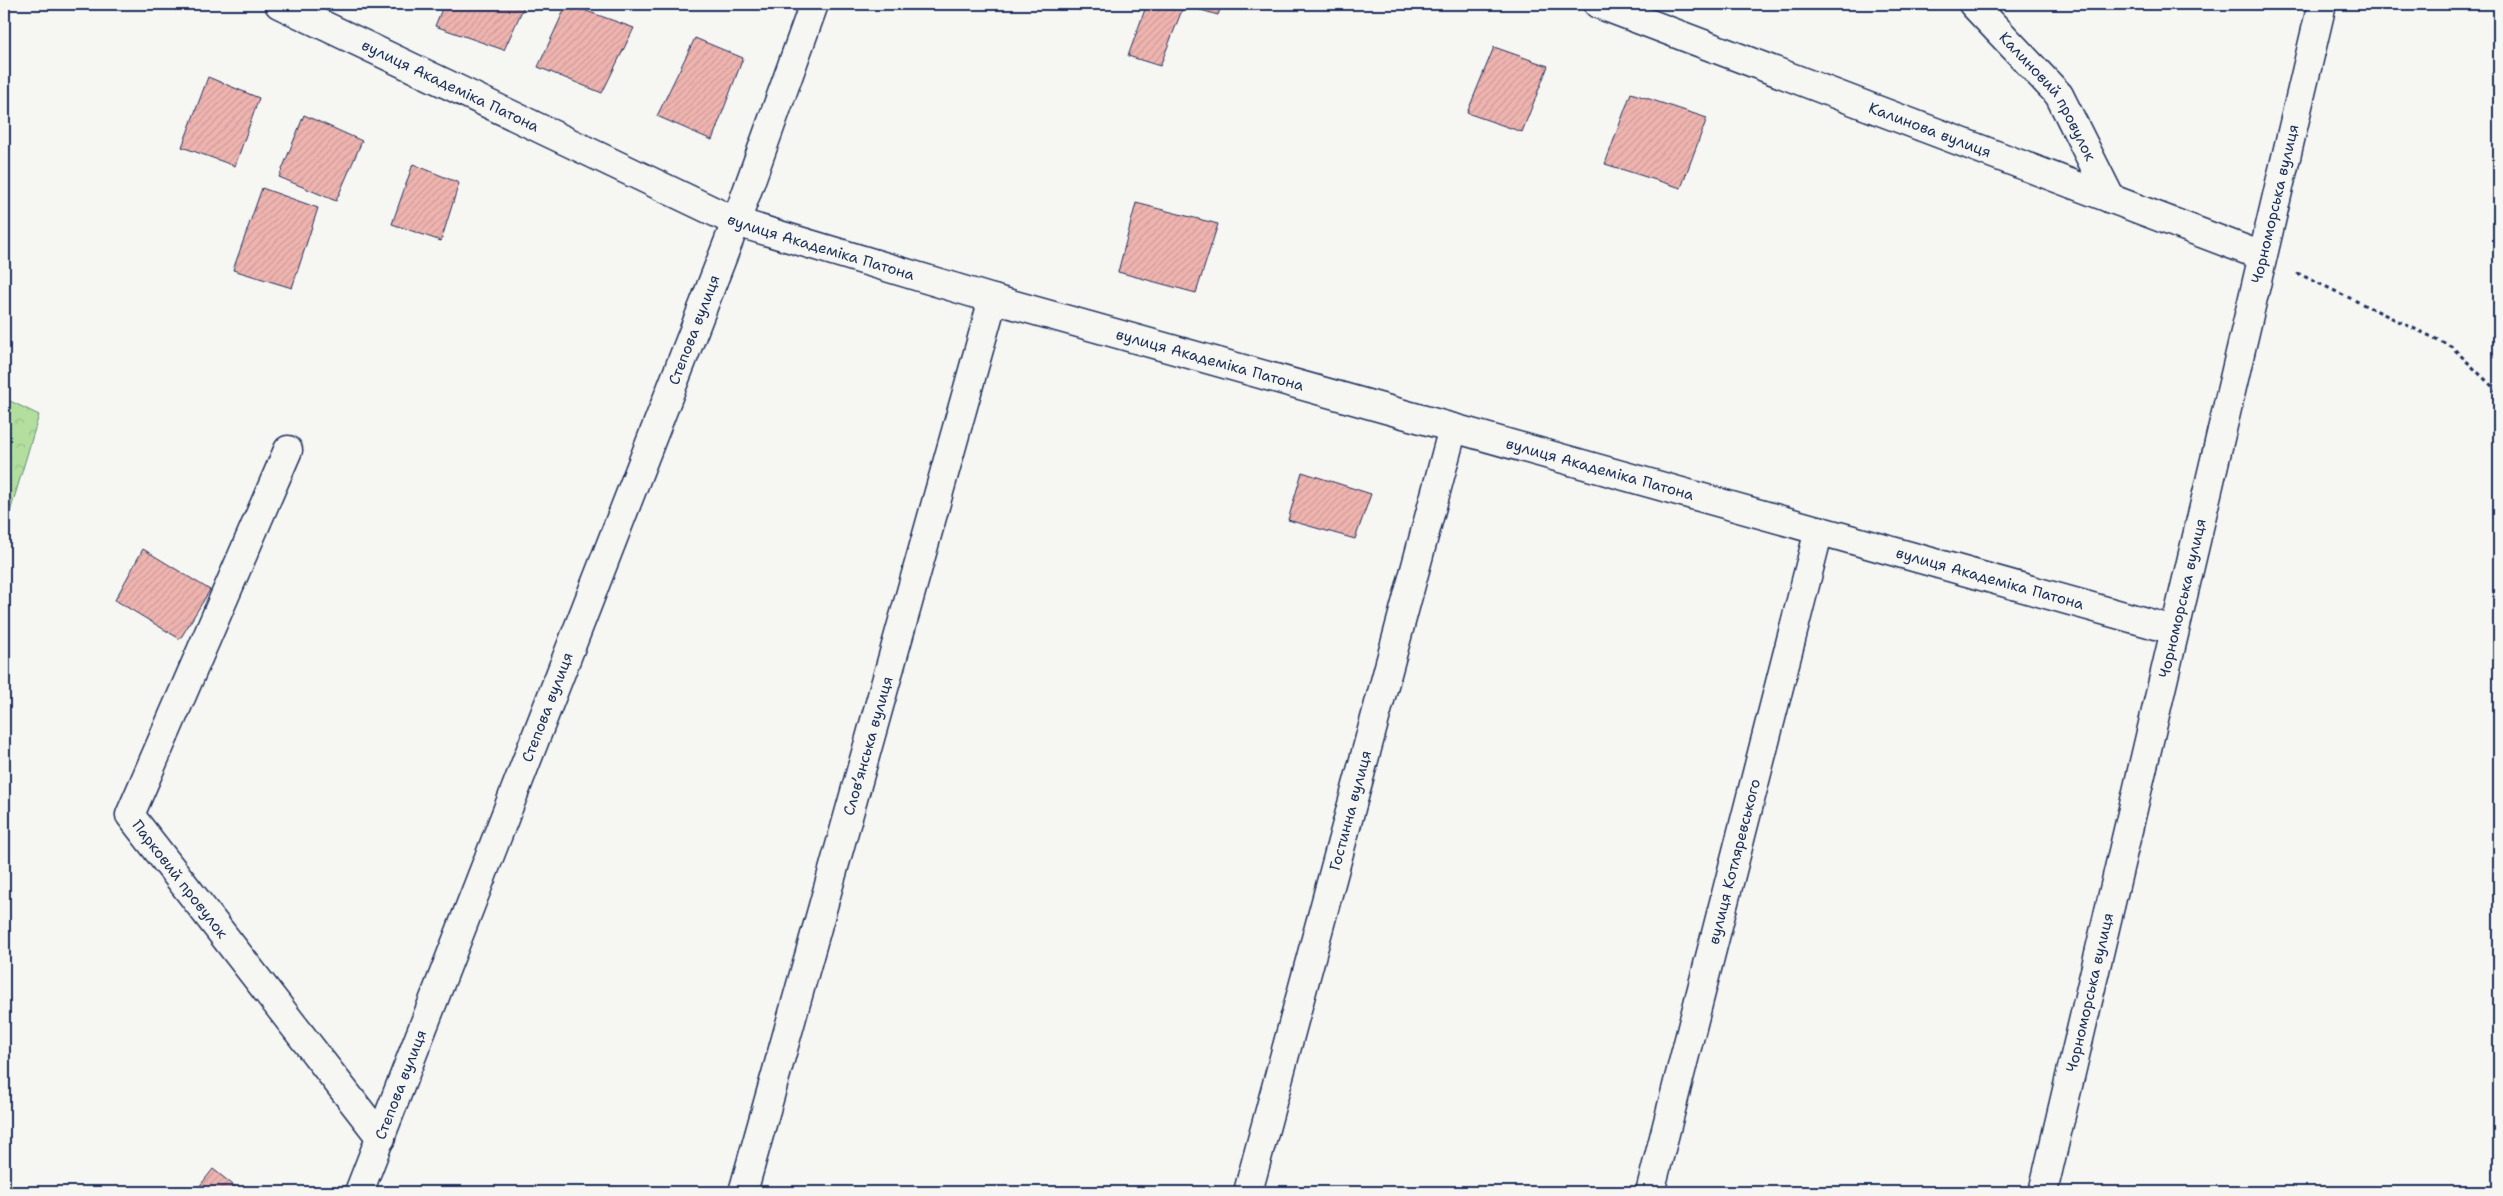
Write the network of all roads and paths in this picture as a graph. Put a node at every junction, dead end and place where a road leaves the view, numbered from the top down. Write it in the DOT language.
graph roads {
  1 [pos="279,4"];
  2 [pos="814,4"];
  3 [pos="1598,4"];
  4 [pos="1973,4"];
  5 [pos="2322,4"];
  6 [pos="2111,199"];
  7 [pos="736,222"];
  8 [pos="2262,256"];
  9 [pos="992,299"];
  10 [pos="2499,394"];
  11 [pos="1453,428"];
  12 [pos="288,450"];
  13 [pos="1819,530"];
  14 [pos="2174,630"];
  15 [pos="381,1138"];
  16 [pos="359,1192"];
  17 [pos="743,1192"];
  18 [pos="1248,1192"];
  19 [pos="1650,1192"];
  20 [pos="2042,1192"];
  1 -- 7 [label="street, вулиця Академіка Патона"];
  2 -- 7 [label="street, Степова вулиця"];
  3 -- 6 [label="street, Калинова вулиця"];
  4 -- 6 [label="street, Калиновий провулок"];
  5 -- 8 [label="street, Чорноморська вулиця"];
  6 -- 8 [label="street, Калинова вулиця"];
  7 -- 9 [label="street, вулиця Академіка Патона"];
  7 -- 15 [label="street, Степова вулиця"];
  8 -- 10 [label="path"];
  8 -- 14 [label="street, Чорноморська вулиця"];
  9 -- 11 [label="street, вулиця Академіка Патона"];
  9 -- 17 [label="street, Словʼянська вулиця"];
  11 -- 13 [label="street, вулиця Академіка Патона"];
  11 -- 18 [label="street, Гостинна вулиця"];
  12 -- 15 [label="street, Парковий провулок"];
  13 -- 14 [label="street, вулиця Академіка Патона"];
  13 -- 19 [label="street, вулиця Котляревського"];
  14 -- 20 [label="street, Чорноморська вулиця"];
  15 -- 16 [label="street, Степова вулиця"];
}
